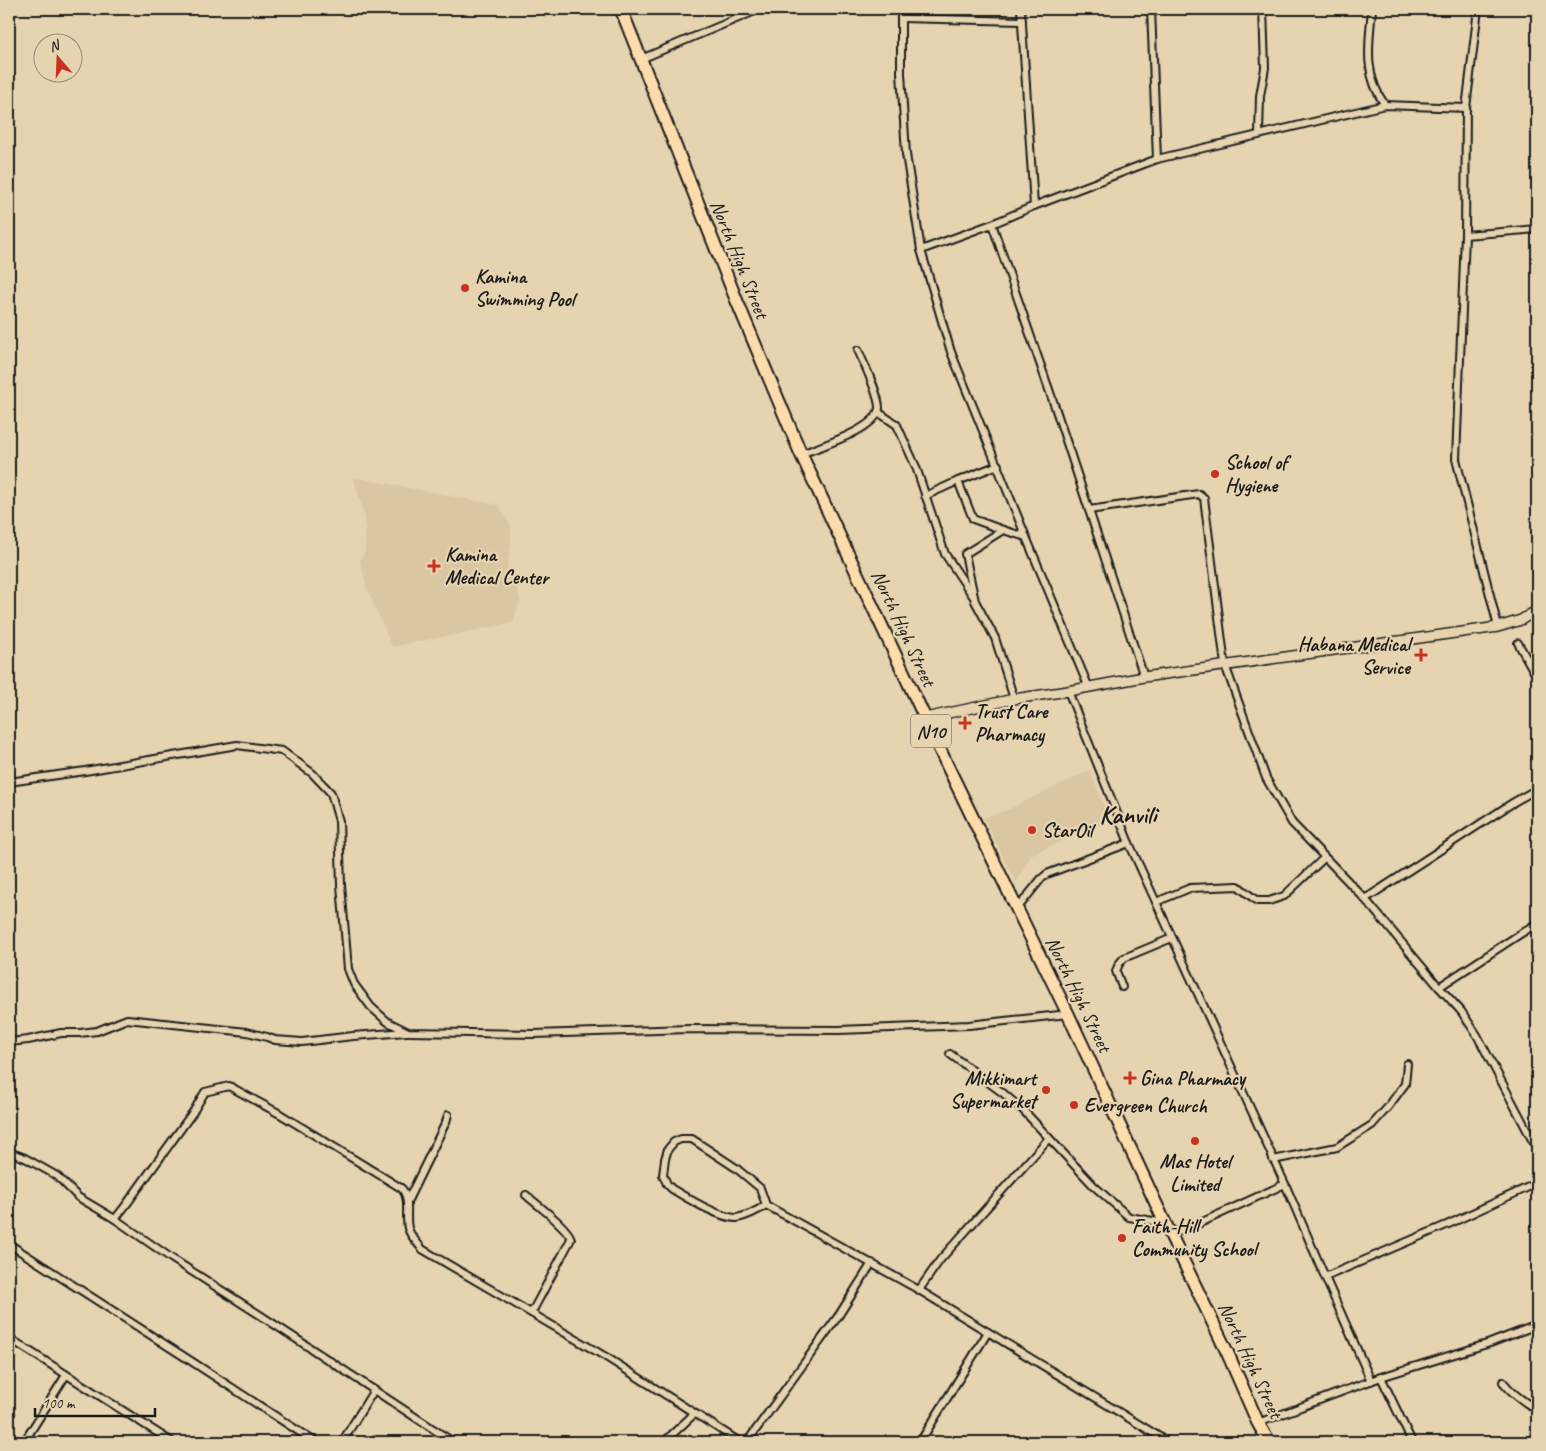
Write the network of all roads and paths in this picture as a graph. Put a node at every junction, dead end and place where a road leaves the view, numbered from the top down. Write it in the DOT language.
graph roads {
  1 [pos="621,9"];
  2 [pos="760,9"];
  3 [pos="901,9"];
  4 [pos="1021,9"];
  5 [pos="1151,9"];
  6 [pos="1263,9"];
  7 [pos="1372,9"];
  8 [pos="1478,9"];
  9 [pos="901,18"];
  10 [pos="1022,21"];
  11 [pos="641,60"];
  12 [pos="1384,106"];
  13 [pos="1466,108"];
  14 [pos="1259,134"];
  15 [pos="1157,159"];
  16 [pos="1034,206"];
  17 [pos="992,224"];
  18 [pos="1537,229"];
  19 [pos="1465,235"];
  20 [pos="921,250"];
  21 [pos="858,350"];
  22 [pos="878,412"];
  23 [pos="801,454"];
  24 [pos="998,465"];
  25 [pos="958,481"];
  26 [pos="925,496"];
  27 [pos="1089,510"];
  28 [pos="1003,530"];
  29 [pos="1026,537"];
  30 [pos="975,601"];
  31 [pos="1537,610"];
  32 [pos="1498,627"];
  33 [pos="1518,643"];
  34 [pos="1225,665"];
  35 [pos="1537,676"];
  36 [pos="1144,678"];
  37 [pos="1089,688"];
  38 [pos="1068,691"];
  39 [pos="1014,699"];
  40 [pos="925,718"];
  41 [pos="9,782"];
  42 [pos="1537,789"];
  43 [pos="1129,843"];
  44 [pos="1324,858"];
  45 [pos="1366,899"];
  46 [pos="1156,902"];
  47 [pos="1017,909"];
  48 [pos="1537,923"];
  49 [pos="1172,938"];
  50 [pos="1122,987"];
  51 [pos="1439,987"];
  52 [pos="1068,1014"];
  53 [pos="408,1032"];
  54 [pos="9,1042"];
  55 [pos="950,1054"];
  56 [pos="1407,1064"];
  57 [pos="448,1115"];
  58 [pos="1049,1138"];
  59 [pos="1537,1149"];
  60 [pos="9,1152"];
  61 [pos="1273,1160"];
  62 [pos="1537,1183"];
  63 [pos="1285,1184"];
  64 [pos="526,1195"];
  65 [pos="406,1204"];
  66 [pos="766,1205"];
  67 [pos="115,1219"];
  68 [pos="1165,1223"];
  69 [pos="1171,1234"];
  70 [pos="9,1244"];
  71 [pos="872,1263"];
  72 [pos="1325,1277"];
  73 [pos="919,1290"];
  74 [pos="532,1312"];
  75 [pos="1537,1325"];
  76 [pos="988,1332"];
  77 [pos="9,1338"];
  78 [pos="66,1375"];
  79 [pos="1381,1377"];
  80 [pos="1371,1381"];
  81 [pos="1503,1382"];
  82 [pos="374,1390"];
  83 [pos="1537,1409"];
  84 [pos="694,1414"];
  85 [pos="1258,1423"];
  86 [pos="24,1442"];
  87 [pos="172,1442"];
  88 [pos="315,1442"];
  89 [pos="342,1442"];
  90 [pos="453,1442"];
  91 [pos="664,1442"];
  92 [pos="740,1442"];
  93 [pos="747,1442"];
  94 [pos="920,1442"];
  95 [pos="1168,1442"];
  96 [pos="1266,1442"];
  97 [pos="1412,1442"];
  1 -- 11 [label="highway, North High Street / N10"];
  2 -- 11 [label="street"];
  3 -- 9 [label="street"];
  4 -- 10 [label="street"];
  5 -- 15 [label="street"];
  6 -- 14 [label="street"];
  7 -- 12 [label="street"];
  8 -- 13 [label="street"];
  9 -- 10 [label="street"];
  9 -- 20 [label="street"];
  10 -- 16 [label="street"];
  11 -- 23 [label="highway, North High Street / N10"];
  12 -- 13 [label="street"];
  12 -- 14 [label="street"];
  13 -- 19 [label="street"];
  14 -- 15 [label="street"];
  15 -- 16 [label="street"];
  16 -- 17 [label="street"];
  17 -- 20 [label="street"];
  17 -- 27 [label="street"];
  18 -- 19 [label="street"];
  19 -- 32 [label="street"];
  20 -- 24 [label="street"];
  21 -- 22 [label="street"];
  22 -- 23 [label="street"];
  22 -- 26 [label="street"];
  23 -- 40 [label="highway, North High Street / N10"];
  24 -- 25 [label="street"];
  24 -- 29 [label="street"];
  25 -- 26 [label="street"];
  25 -- 28 [label="street"];
  26 -- 30 [label="street"];
  27 -- 34 [label="street"];
  27 -- 36 [label="street"];
  28 -- 29 [label="street"];
  28 -- 30 [label="street"];
  29 -- 37 [label="street"];
  30 -- 39 [label="street"];
  31 -- 32 [label="main road"];
  32 -- 34 [label="main road"];
  33 -- 35 [label="street"];
  34 -- 36 [label="main road"];
  34 -- 44 [label="street"];
  36 -- 37 [label="main road"];
  37 -- 38 [label="main road"];
  38 -- 39 [label="main road"];
  38 -- 43 [label="street"];
  39 -- 40 [label="main road"];
  40 -- 47 [label="highway, North High Street / N10"];
  41 -- 53 [label="street"];
  42 -- 45 [label="street"];
  43 -- 46 [label="street"];
  43 -- 47 [label="street"];
  44 -- 45 [label="street"];
  44 -- 46 [label="street"];
  45 -- 51 [label="street"];
  46 -- 49 [label="street"];
  47 -- 52 [label="highway, North High Street / N10"];
  48 -- 51 [label="street"];
  49 -- 50 [label="street"];
  49 -- 61 [label="street"];
  51 -- 59 [label="street"];
  52 -- 53 [label="street"];
  52 -- 68 [label="highway, North High Street / N10"];
  53 -- 54 [label="street"];
  55 -- 58 [label="street"];
  56 -- 61 [label="street"];
  57 -- 65 [label="street"];
  58 -- 68 [label="street"];
  58 -- 73 [label="street"];
  60 -- 67 [label="street"];
  61 -- 63 [label="street"];
  62 -- 72 [label="street"];
  63 -- 69 [label="street"];
  63 -- 72 [label="street"];
  64 -- 74 [label="street"];
  65 -- 67 [label="street"];
  65 -- 74 [label="street"];
  66 -- 66 [label="street"];
  66 -- 71 [label="street"];
  67 -- 82 [label="street"];
  68 -- 69 [label="highway, North High Street / N10"];
  69 -- 85 [label="highway, North High Street / N10"];
  70 -- 88 [label="street"];
  71 -- 73 [label="street"];
  71 -- 93 [label="street"];
  72 -- 80 [label="street"];
  73 -- 76 [label="street"];
  74 -- 84 [label="street"];
  75 -- 79 [label="street"];
  76 -- 94 [label="street"];
  76 -- 95 [label="street"];
  77 -- 78 [label="street"];
  78 -- 86 [label="street"];
  78 -- 87 [label="street"];
  79 -- 80 [label="street"];
  79 -- 97 [label="street"];
  80 -- 85 [label="street"];
  81 -- 83 [label="street"];
  82 -- 89 [label="street"];
  82 -- 90 [label="street"];
  84 -- 91 [label="street"];
  84 -- 92 [label="street"];
  85 -- 96 [label="highway, North High Street / N10"];
}
